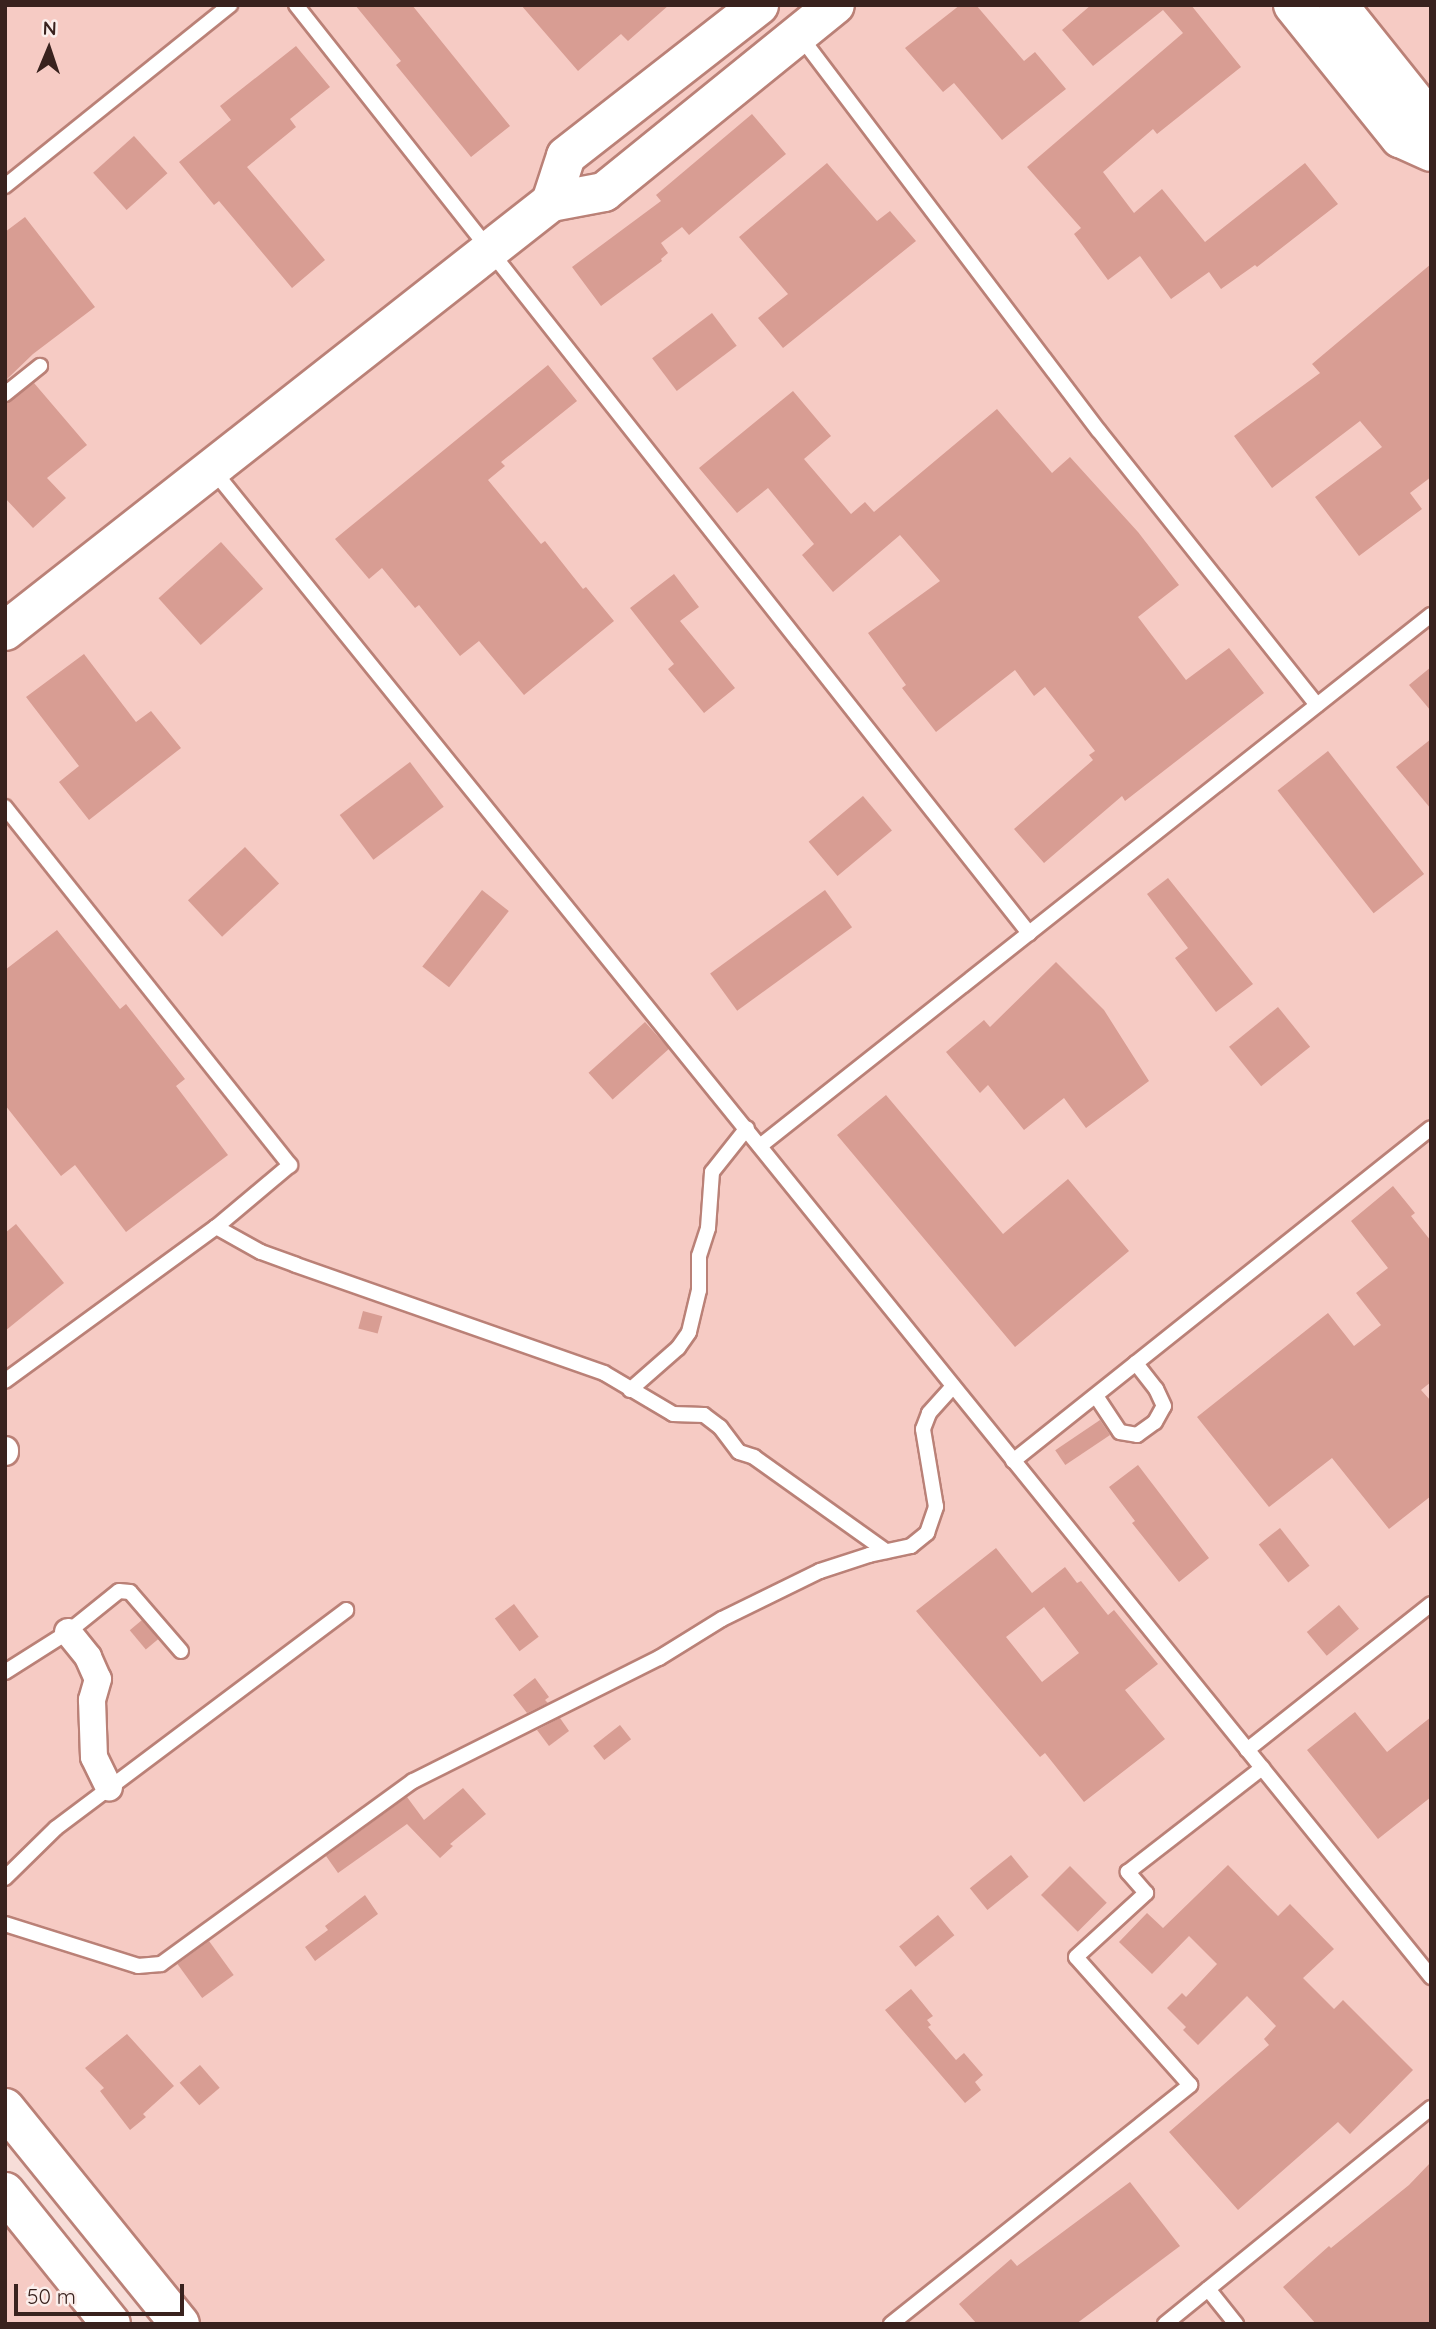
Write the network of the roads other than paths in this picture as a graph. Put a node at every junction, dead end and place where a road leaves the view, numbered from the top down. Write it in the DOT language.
graph roads {
  1 [pos="230,5"];
  2 [pos="296,5"];
  3 [pos="759,5"];
  4 [pos="835,5"];
  5 [pos="1293,5"];
  6 [pos="1338,5"];
  7 [pos="799,35"];
  8 [pos="1431,139"];
  9 [pos="5,186"];
  10 [pos="551,202"];
  11 [pos="490,250"];
  12 [pos="40,366"];
  13 [pos="5,394"];
  14 [pos="212,469"];
  15 [pos="1431,615"];
  16 [pos="5,631"];
  17 [pos="1317,705"];
  18 [pos="5,807"];
  19 [pos="1029,933"];
  20 [pos="747,1128"];
  21 [pos="1431,1128"];
  22 [pos="760,1146"];
  23 [pos="216,1227"];
  24 [pos="1136,1363"];
  25 [pos="5,1381"];
  26 [pos="953,1386"];
  27 [pos="630,1390"];
  28 [pos="1096,1395"];
  29 [pos="1013,1461"];
  30 [pos="886,1551"];
  31 [pos="1431,1604"];
  32 [pos="346,1611"];
  33 [pos="68,1632"];
  34 [pos="181,1651"];
  35 [pos="5,1672"];
  36 [pos="1247,1750"];
  37 [pos="1262,1768"];
  38 [pos="109,1788"];
  39 [pos="5,1878"];
  40 [pos="5,1924"];
  41 [pos="1431,1977"];
  42 [pos="5,2108"];
  43 [pos="1431,2108"];
  44 [pos="5,2192"];
  45 [pos="1208,2289"];
  46 [pos="111,2324"];
  47 [pos="180,2324"];
  48 [pos="891,2324"];
  49 [pos="1165,2324"];
  50 [pos="1237,2324"];
  1 -- 9 [label="lane"];
  2 -- 11 [label="lane"];
  3 -- 10 [label="street"];
  4 -- 7 [label="street"];
  5 -- 8 [label="street"];
  6 -- 8 [label="street"];
  7 -- 10 [label="street"];
  7 -- 17 [label="lane"];
  10 -- 11 [label="street"];
  11 -- 14 [label="street"];
  11 -- 19 [label="lane"];
  12 -- 13 [label="lane"];
  14 -- 16 [label="street"];
  14 -- 20 [label="lane"];
  15 -- 17 [label="lane"];
  17 -- 19 [label="lane"];
  18 -- 23 [label="lane"];
  19 -- 22 [label="lane"];
  20 -- 22 [label="lane"];
  20 -- 27 [label="lane"];
  21 -- 24 [label="lane"];
  22 -- 26 [label="lane"];
  23 -- 25 [label="lane"];
  23 -- 27 [label="lane"];
  24 -- 28 [label="lane"];
  24 -- 28 [label="lane"];
  26 -- 29 [label="lane"];
  26 -- 30 [label="lane"];
  27 -- 30 [label="lane"];
  28 -- 29 [label="lane"];
  29 -- 36 [label="lane"];
  30 -- 40 [label="lane"];
  31 -- 36 [label="lane"];
  32 -- 38 [label="lane"];
  33 -- 34 [label="lane"];
  33 -- 35 [label="lane"];
  33 -- 38 [label="street"];
  36 -- 37 [label="lane"];
  37 -- 41 [label="lane"];
  37 -- 48 [label="lane"];
  38 -- 39 [label="lane"];
  42 -- 47 [label="street"];
  43 -- 45 [label="lane"];
  44 -- 46 [label="street"];
  45 -- 49 [label="lane"];
  45 -- 50 [label="lane"];
}
